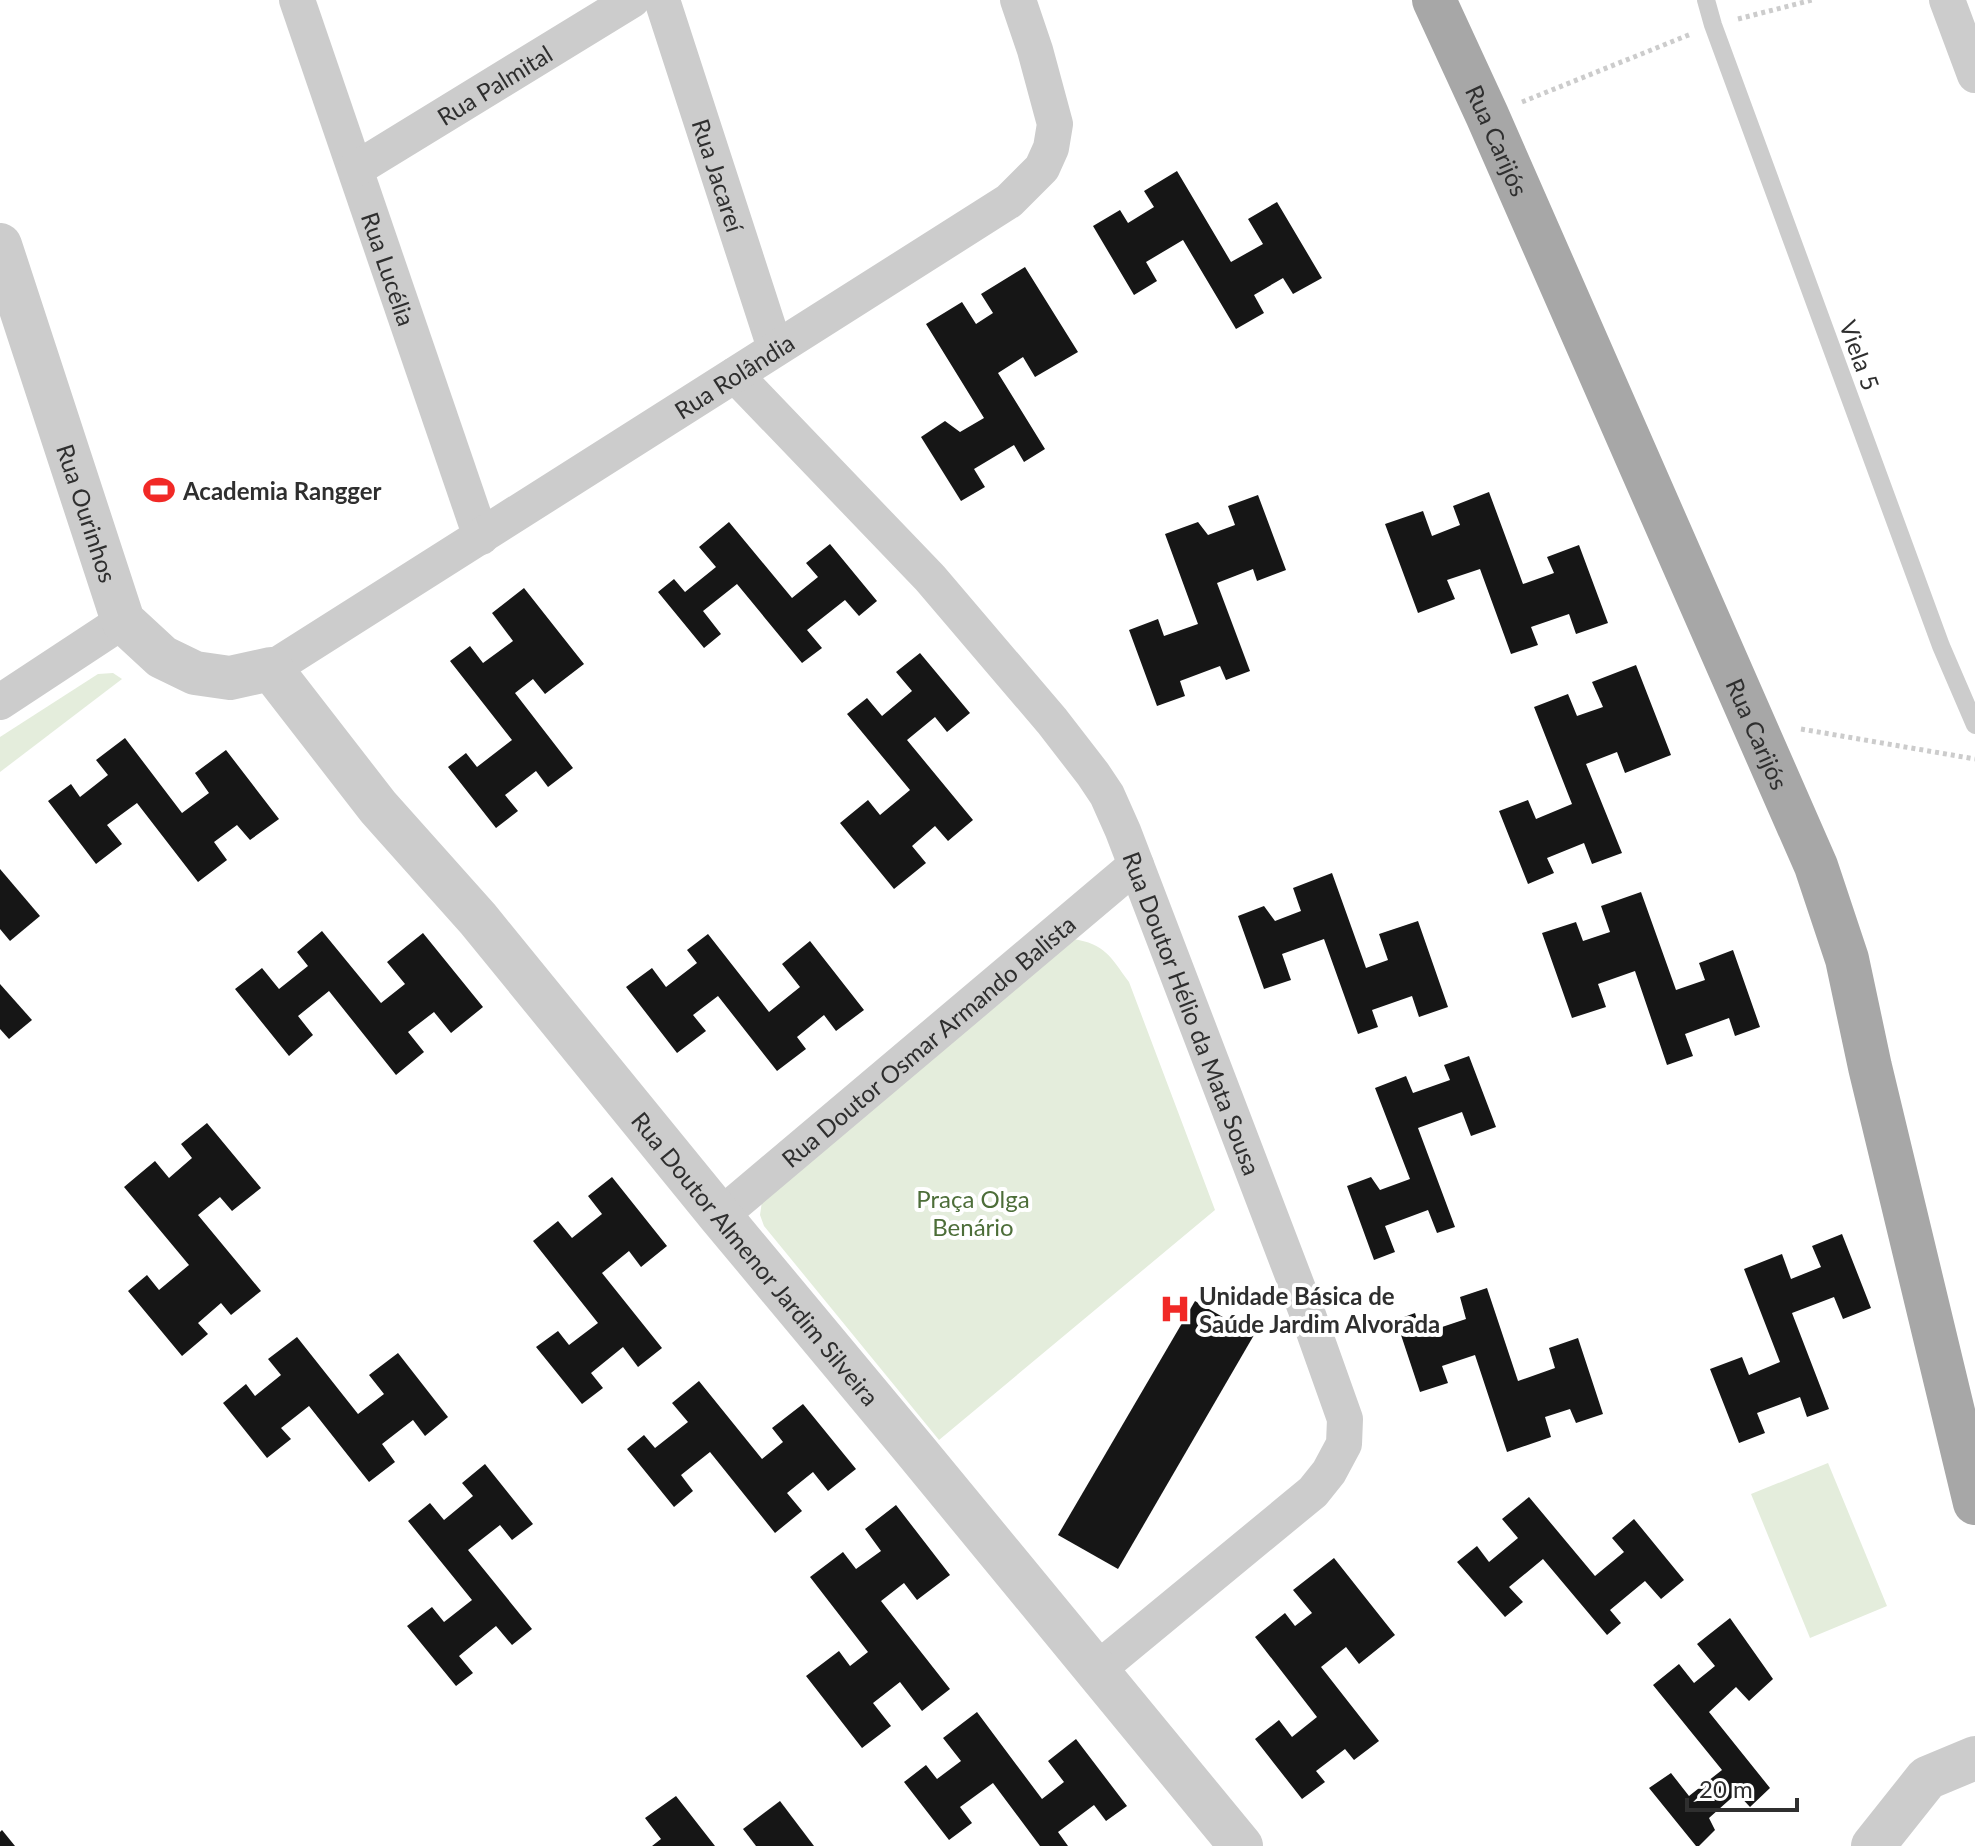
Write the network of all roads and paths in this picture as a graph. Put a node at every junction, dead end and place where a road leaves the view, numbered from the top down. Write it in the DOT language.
graph roads {
  1 [pos="297,0"];
  2 [pos="632,0"];
  3 [pos="662,0"];
  4 [pos="1018,0"];
  5 [pos="1434,0"];
  6 [pos="1706,0"];
  7 [pos="1812,0"];
  8 [pos="1947,0"];
  9 [pos="1713,25"];
  10 [pos="1975,75"];
  11 [pos="1487,115"];
  12 [pos="356,169"];
  13 [pos="0,245"];
  14 [pos="11,318"];
  15 [pos="775,348"];
  16 [pos="735,375"];
  17 [pos="481,537"];
  18 [pos="123,621"];
  19 [pos="271,669"];
  20 [pos="0,702"];
  21 [pos="1753,720"];
  22 [pos="1975,725"];
  23 [pos="1975,759"];
  24 [pos="1136,865"];
  25 [pos="720,1216"];
  26 [pos="1975,1503"];
  27 [pos="1097,1670"];
  28 [pos="1975,1758"];
  29 [pos="1241,1846"];
  30 [pos="1873,1846"];
  1 -- 12 [label="street, Rua Lucélia"];
  2 -- 12 [label="street, Rua Palmital"];
  3 -- 15 [label="street, Rua Jacareí"];
  4 -- 15 [label="street, Rua Rolândia"];
  5 -- 11 [label="main road, Rua Carijós"];
  6 -- 9 [label="lane, Viela 5"];
  7 -- 9 [label="path"];
  8 -- 10 [label="street"];
  9 -- 11 [label="path"];
  9 -- 22 [label="lane, Viela 5"];
  11 -- 21 [label="main road, Rua Carijós"];
  12 -- 17 [label="street, Rua Lucélia"];
  13 -- 14 [label="street, Rua Ourinhos"];
  14 -- 18 [label="street, Rua Ourinhos"];
  15 -- 16 [label="street, Rua Rolândia"];
  16 -- 17 [label="street, Rua Rolândia"];
  16 -- 24 [label="street, Rua Doutor Hélio da Mata Sousa"];
  17 -- 19 [label="street, Rua Rolândia"];
  18 -- 19 [label="street, Rua Ourinhos"];
  18 -- 20 [label="street"];
  19 -- 25 [label="street, Rua Doutor Almenor Jardim Silveira"];
  21 -- 23 [label="path"];
  21 -- 26 [label="main road, Rua Carijós"];
  24 -- 25 [label="street, Rua Doutor Osmar Armando Balista"];
  24 -- 27 [label="street, Rua Doutor Hélio da Mata Sousa"];
  25 -- 27 [label="street, Rua Doutor Almenor Jardim Silveira"];
  27 -- 29 [label="street, Rua Doutor Almenor Jardim Silveira"];
  28 -- 30 [label="street"];
}
